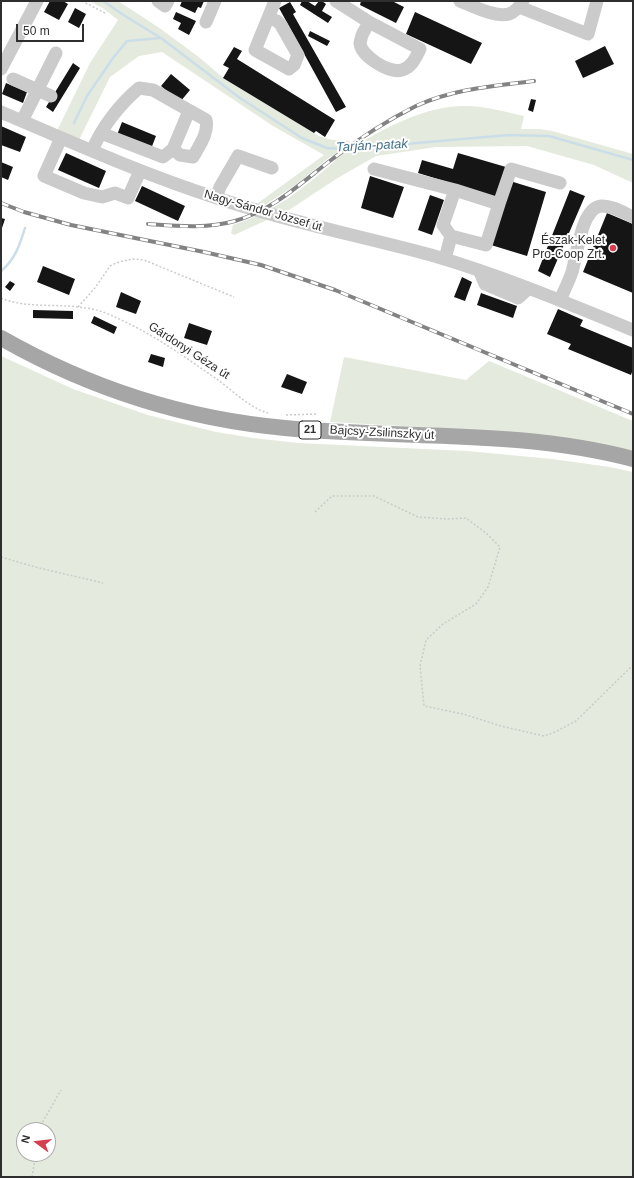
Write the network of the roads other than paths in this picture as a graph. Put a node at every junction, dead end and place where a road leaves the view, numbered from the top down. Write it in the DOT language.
graph roads {
  1 [pos="37,1"];
  2 [pos="158,1"];
  3 [pos="168,1"];
  4 [pos="215,1"];
  5 [pos="275,1"];
  6 [pos="336,1"];
  7 [pos="460,1"];
  8 [pos="597,1"];
  9 [pos="521,4"];
  10 [pos="479,6"];
  11 [pos="269,18"];
  12 [pos="206,22"];
  13 [pos="370,22"];
  14 [pos="56,53"];
  15 [pos="1,70"];
  16 [pos="13,79"];
  17 [pos="37,90"];
  18 [pos="52,96"];
  19 [pos="189,111"];
  20 [pos="1,112"];
  21 [pos="22,121"];
  22 [pos="101,133"];
  23 [pos="61,138"];
  24 [pos="92,151"];
  25 [pos="168,153"];
  26 [pos="272,168"];
  27 [pos="374,169"];
  28 [pos="140,171"];
  29 [pos="166,181"];
  30 [pos="560,183"];
  31 [pos="455,190"];
  32 [pos="216,198"];
  33 [pos="499,204"];
  34 [pos="633,217"];
  35 [pos="452,236"];
  36 [pos="445,259"];
  37 [pos="560,300"];
  38 [pos="633,330"];
  39 [pos="1,338"];
  40 [pos="633,459"];
  1 -- 15 [label="street"];
  2 -- 3 [label="street"];
  4 -- 12 [label="street"];
  5 -- 11 [label="street"];
  6 -- 13 [label="street"];
  7 -- 10 [label="street"];
  8 -- 9 [label="street"];
  9 -- 10 [label="street"];
  13 -- 13 [label="street"];
  14 -- 17 [label="street"];
  16 -- 17 [label="street"];
  17 -- 18 [label="street"];
  17 -- 21 [label="street"];
  19 -- 22 [label="street"];
  19 -- 25 [label="street"];
  19 -- 25 [label="street"];
  20 -- 21 [label="street, Nagy-Sándor József út"];
  21 -- 23 [label="street, Nagy-Sándor József út"];
  22 -- 24 [label="street"];
  22 -- 25 [label="street"];
  23 -- 24 [label="street, Nagy-Sándor József út"];
  23 -- 28 [label="street"];
  24 -- 28 [label="street, Nagy-Sándor József út"];
  25 -- 29 [label="street"];
  26 -- 32 [label="street"];
  27 -- 31 [label="street"];
  28 -- 29 [label="street, Nagy-Sándor József út"];
  29 -- 32 [label="street, Nagy-Sándor József út"];
  30 -- 33 [label="street"];
  31 -- 33 [label="street"];
  31 -- 35 [label="street"];
  32 -- 36 [label="street, Nagy-Sándor József út"];
  33 -- 35 [label="street"];
  34 -- 37 [label="street"];
  35 -- 36 [label="street"];
  36 -- 37 [label="street, Nagy-Sándor József út"];
  37 -- 38 [label="street, Nagy-Sándor József út"];
  39 -- 40 [label="main road, Bajcsy-Zsilinszky út / 21"];
}
